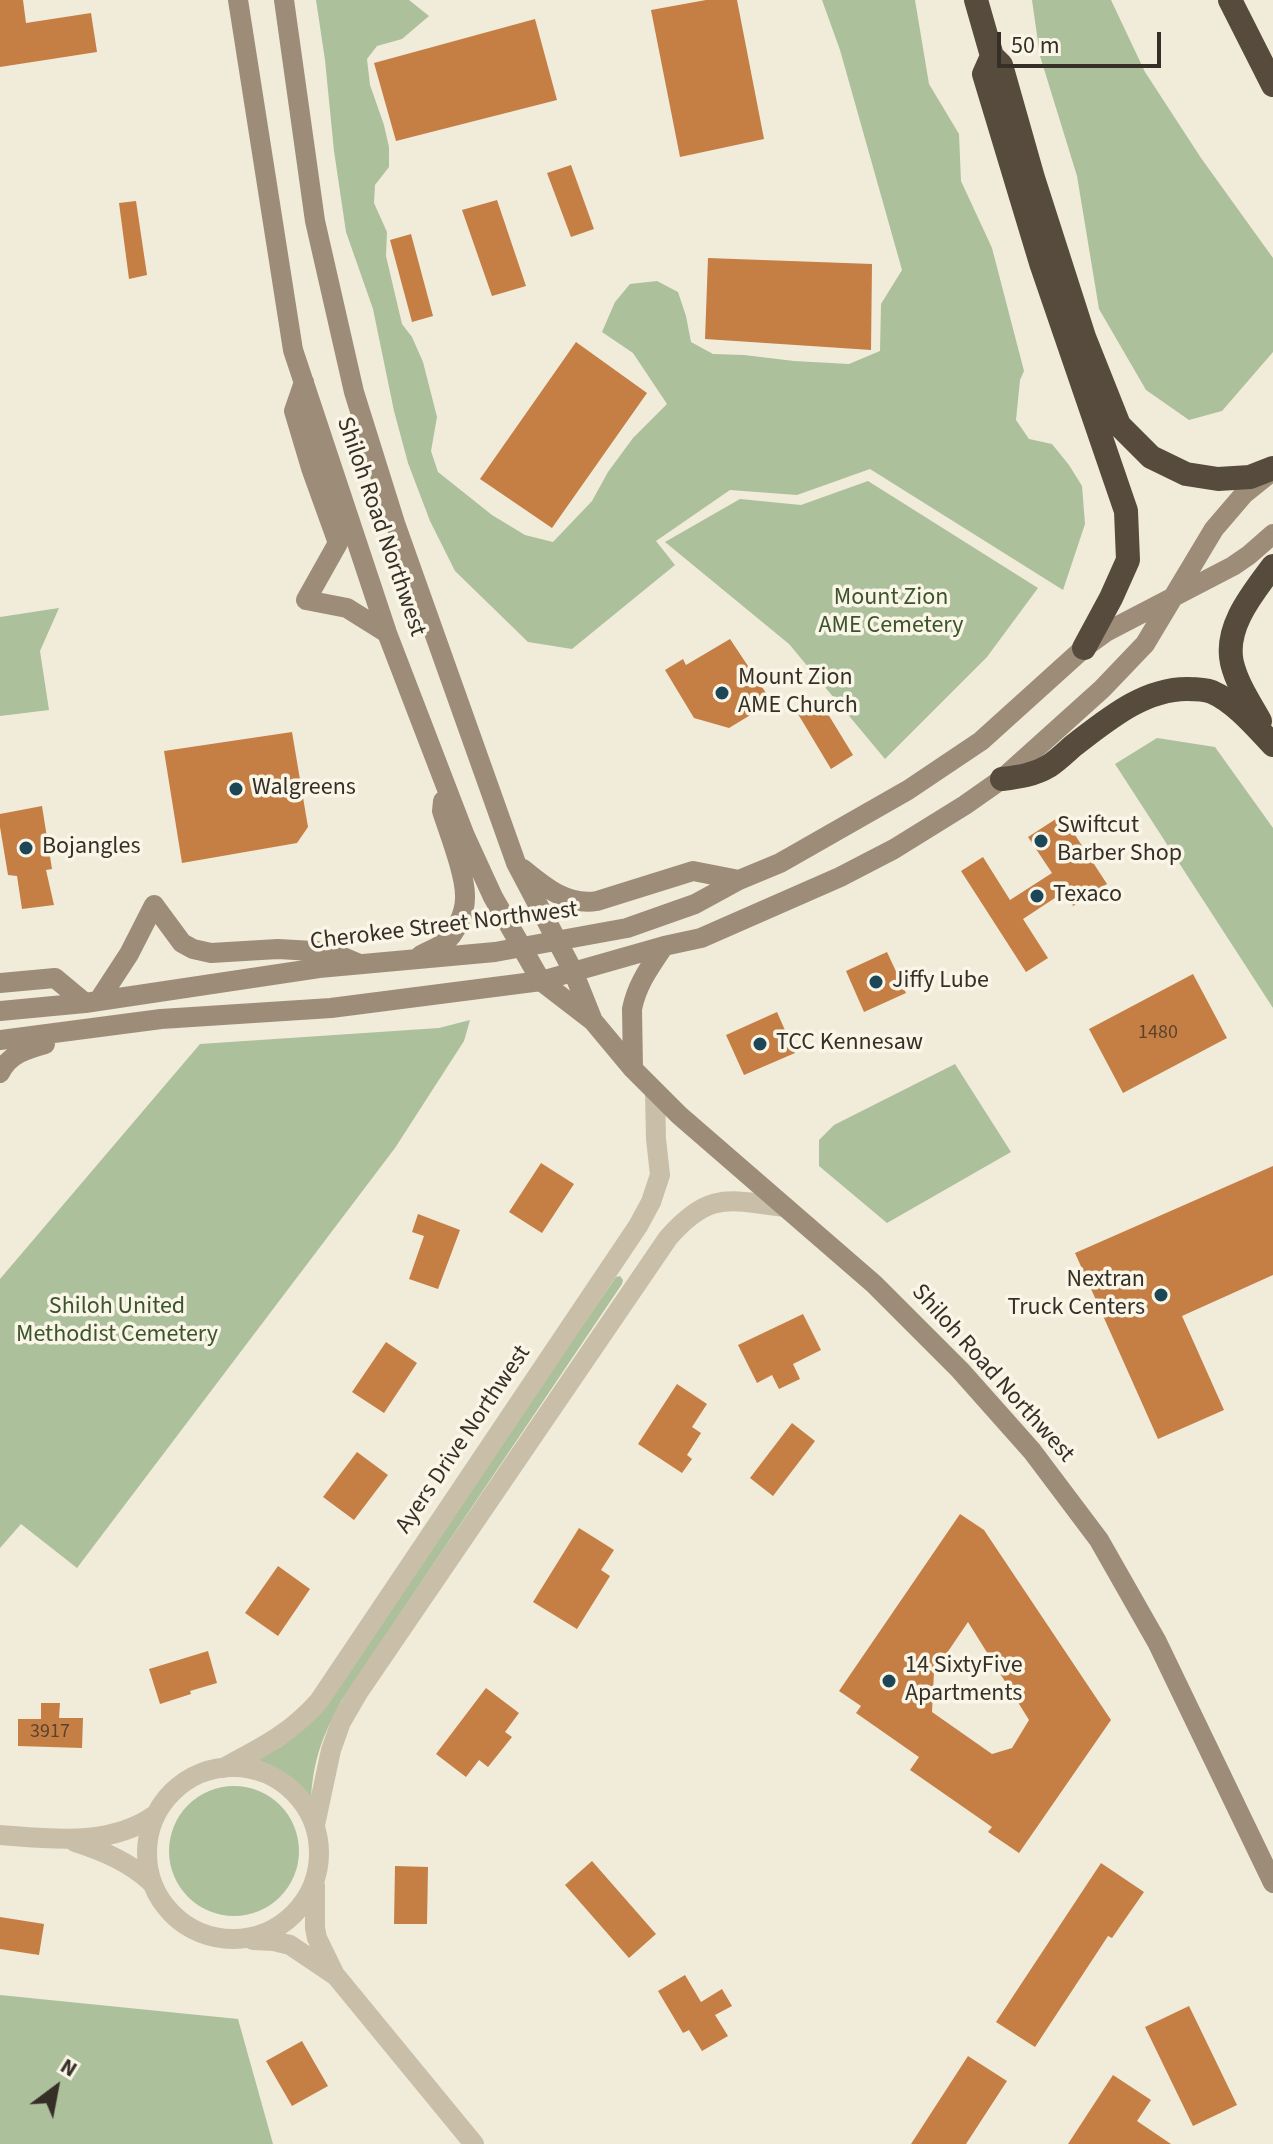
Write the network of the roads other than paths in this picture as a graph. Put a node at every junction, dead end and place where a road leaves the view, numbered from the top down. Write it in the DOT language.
graph roads {
  1 [pos="238,0"];
  2 [pos="284,0"];
  3 [pos="976,0"];
  4 [pos="1230,0"];
  5 [pos="992,56"];
  6 [pos="1273,85"];
  7 [pos="304,382"];
  8 [pos="1273,469"];
  9 [pos="1273,534"];
  10 [pos="1273,566"];
  11 [pos="1174,596"];
  12 [pos="387,633"];
  13 [pos="1084,648"];
  14 [pos="1272,744"];
  15 [pos="1002,779"];
  16 [pos="444,782"];
  17 [pos="516,863"];
  18 [pos="739,880"];
  19 [pos="557,941"];
  20 [pos="664,946"];
  21 [pos="522,947"];
  22 [pos="414,959"];
  23 [pos="362,965"];
  24 [pos="573,971"];
  25 [pos="541,981"];
  26 [pos="0,983"];
  27 [pos="92,1001"];
  28 [pos="0,1011"];
  29 [pos="593,1021"];
  30 [pos="115,1025"];
  31 [pos="0,1040"];
  32 [pos="633,1069"];
  33 [pos="0,1073"];
  34 [pos="655,1092"];
  35 [pos="785,1207"];
  36 [pos="223,1768"];
  37 [pos="155,1815"];
  38 [pos="315,1825"];
  39 [pos="0,1835"];
  40 [pos="67,1840"];
  41 [pos="315,1881"];
  42 [pos="151,1882"];
  43 [pos="1273,1883"];
  44 [pos="237,1940"];
  45 [pos="336,1976"];
  46 [pos="474,2144"];
  1 -- 7 [label="main road, Shiloh Road Northwest"];
  2 -- 17 [label="main road, Shiloh Road Northwest"];
  3 -- 5 [label="highway"];
  4 -- 6 [label="highway"];
  5 -- 8 [label="highway"];
  5 -- 13 [label="highway"];
  7 -- 12 [label="main road, Shiloh Road Northwest"];
  7 -- 12 [label="main road"];
  8 -- 11 [label="main road"];
  9 -- 11 [label="main road, Cherokee Street Northwest"];
  10 -- 14 [label="highway"];
  11 -- 13 [label="main road, Cherokee Street Northwest"];
  11 -- 15 [label="main road"];
  12 -- 16 [label="main road, Shiloh Road Northwest"];
  13 -- 18 [label="main road, Cherokee Street Northwest"];
  14 -- 15 [label="highway"];
  15 -- 20 [label="main road"];
  16 -- 21 [label="main road, Shiloh Road Northwest"];
  16 -- 22 [label="main road"];
  17 -- 18 [label="main road"];
  17 -- 19 [label="main road, Shiloh Road Northwest"];
  18 -- 19 [label="main road, Cherokee Street Northwest"];
  19 -- 21 [label="main road, Cherokee Street Northwest"];
  19 -- 24 [label="main road, Shiloh Road Northwest"];
  20 -- 24 [label="main road"];
  20 -- 32 [label="main road"];
  21 -- 22 [label="main road, Cherokee Street Northwest"];
  21 -- 25 [label="main road, Shiloh Road Northwest"];
  22 -- 23 [label="main road, Cherokee Street Northwest"];
  23 -- 27 [label="main road, Cherokee Street Northwest"];
  23 -- 27 [label="main road"];
  24 -- 25 [label="main road"];
  24 -- 29 [label="main road, Shiloh Road Northwest"];
  25 -- 29 [label="main road, Shiloh Road Northwest"];
  25 -- 30 [label="main road"];
  26 -- 27 [label="main road"];
  27 -- 28 [label="main road, Cherokee Street Northwest"];
  29 -- 32 [label="main road, Shiloh Road Northwest"];
  30 -- 31 [label="main road"];
  30 -- 33 [label="main road"];
  32 -- 34 [label="main road, Shiloh Road Northwest"];
  34 -- 35 [label="main road, Shiloh Road Northwest"];
  34 -- 36 [label="street, Ayers Drive Northwest"];
  35 -- 38 [label="street"];
  35 -- 43 [label="main road, Shiloh Road Northwest"];
  36 -- 37 [label="street"];
  36 -- 38 [label="street"];
  37 -- 40 [label="street"];
  37 -- 42 [label="street"];
  38 -- 41 [label="street"];
  39 -- 40 [label="street"];
  40 -- 42 [label="street"];
  41 -- 44 [label="street"];
  41 -- 45 [label="street"];
  42 -- 44 [label="street"];
  44 -- 45 [label="street"];
  45 -- 46 [label="street"];
}
